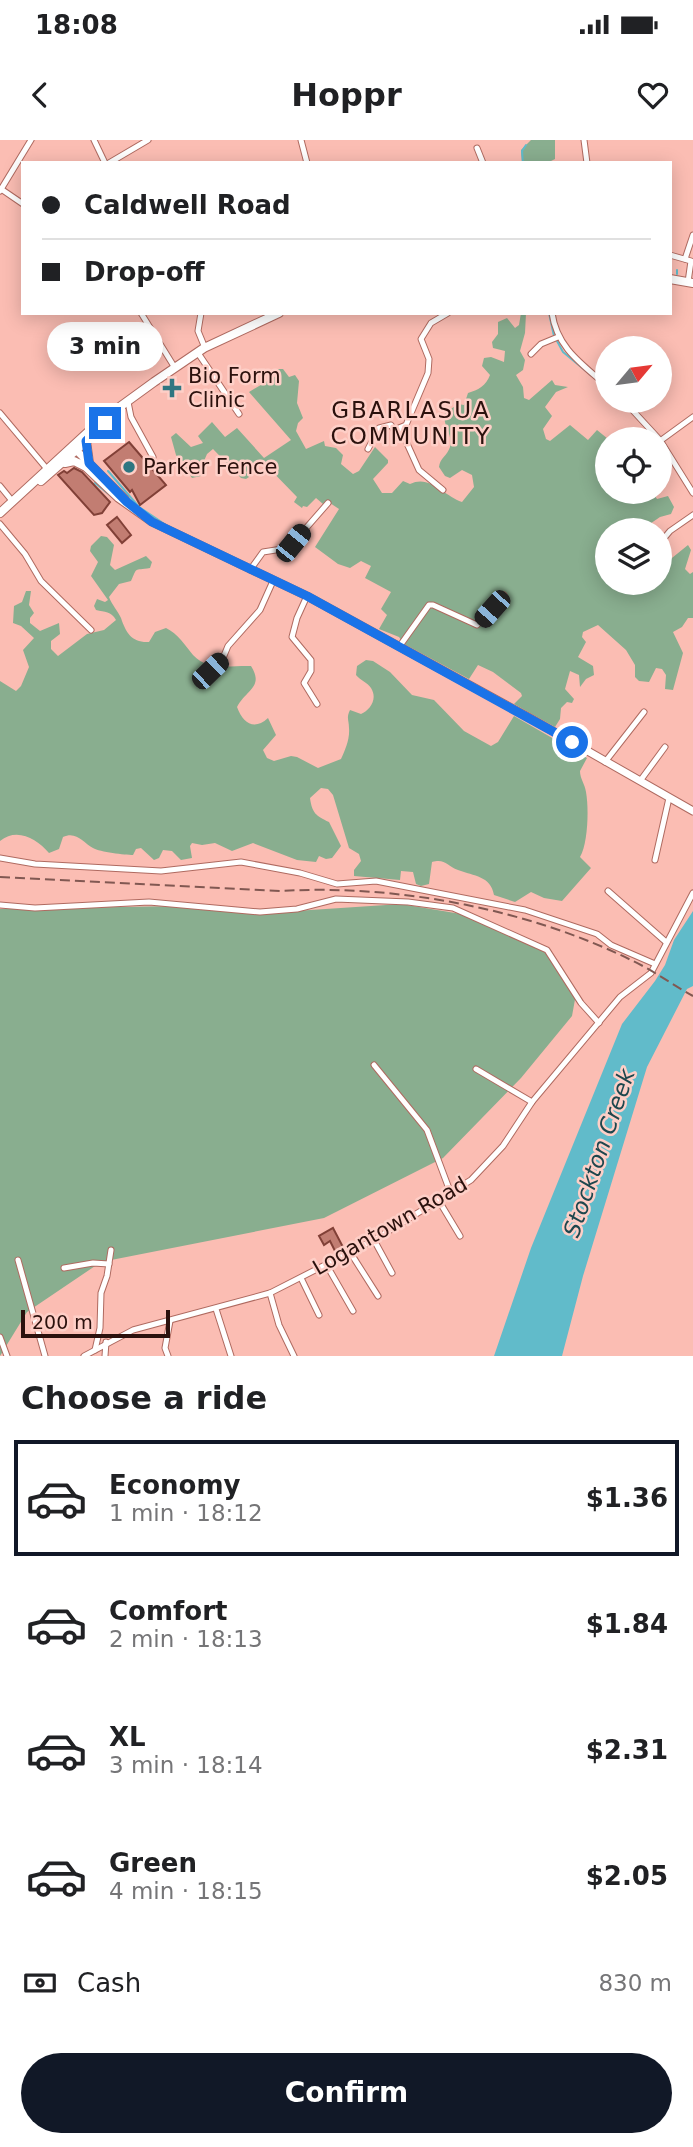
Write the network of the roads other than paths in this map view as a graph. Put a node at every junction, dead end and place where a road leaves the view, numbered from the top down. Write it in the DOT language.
graph roads {
  1 [pos="31,140"];
  2 [pos="94,140"];
  3 [pos="148,140"];
  4 [pos="301,140"];
  5 [pos="584,140"];
  6 [pos="477,148"];
  7 [pos="106,161"];
  8 [pos="111,161"];
  9 [pos="306,161"];
  10 [pos="482,161"];
  11 [pos="587,161"];
  12 [pos="1,190"];
  13 [pos="21,203"];
  14 [pos="693,235"];
  15 [pos="672,256"];
  16 [pos="685,259"];
  17 [pos="672,279"];
  18 [pos="690,283"];
  19 [pos="142,315"];
  20 [pos="201,315"];
  21 [pos="275,315"];
  22 [pos="445,315"];
  23 [pos="552,315"];
  24 [pos="558,337"];
  25 [pos="201,351"];
  26 [pos="531,354"];
  27 [pos="175,368"];
  28 [pos="595,376"];
  29 [pos="128,402"];
  30 [pos="0,413"];
  31 [pos="635,413"];
  32 [pos="239,414"];
  33 [pos="693,417"];
  34 [pos="107,418"];
  35 [pos="648,427"];
  36 [pos="400,428"];
  37 [pos="672,432"];
  38 [pos="86,441"];
  39 [pos="368,449"];
  40 [pos="72,450"];
  41 [pos="153,457"];
  42 [pos="672,459"];
  43 [pos="65,463"];
  44 [pos="87,464"];
  45 [pos="47,469"];
  46 [pos="35,483"];
  47 [pos="0,486"];
  48 [pos="443,490"];
  49 [pos="693,493"];
  50 [pos="13,502"];
  51 [pos="328,503"];
  52 [pos="0,513"];
  53 [pos="693,515"];
  54 [pos="0,524"];
  55 [pos="672,530"];
  56 [pos="250,570"];
  57 [pos="273,581"];
  58 [pos="504,595"];
  59 [pos="307,596"];
  60 [pos="90,630"];
  61 [pos="400,647"];
  62 [pos="210,671"];
  63 [pos="317,704"];
  64 [pos="644,712"];
  65 [pos="665,747"];
  66 [pos="605,762"];
  67 [pos="640,781"];
  68 [pos="669,798"];
  69 [pos="693,811"];
  70 [pos="0,858"];
  71 [pos="655,860"];
  72 [pos="608,891"];
  73 [pos="693,893"];
  74 [pos="0,905"];
  75 [pos="666,942"];
  76 [pos="655,964"];
  77 [pos="599,1023"];
  78 [pos="374,1065"];
  79 [pos="476,1069"];
  80 [pos="532,1102"];
  81 [pos="452,1194"];
  82 [pos="439,1200"];
  83 [pos="460,1236"];
  84 [pos="374,1240"];
  85 [pos="111,1250"];
  86 [pos="350,1252"];
  87 [pos="18,1260"];
  88 [pos="109,1264"];
  89 [pos="326,1264"];
  90 [pos="64,1268"];
  91 [pos="392,1273"];
  92 [pos="301,1278"];
  93 [pos="270,1293"];
  94 [pos="378,1296"];
  95 [pos="216,1309"];
  96 [pos="352,1311"];
  97 [pos="319,1315"];
  98 [pos="170,1321"];
  99 [pos="0,1337"];
  100 [pos="106,1342"];
  101 [pos="95,1350"];
  102 [pos="7,1356"];
  103 [pos="44,1356"];
  104 [pos="84,1356"];
  105 [pos="105,1356"];
  106 [pos="168,1356"];
  107 [pos="231,1356"];
  108 [pos="294,1356"];
  1 -- 12 [label="street"];
  2 -- 7 [label="street"];
  3 -- 8 [label="street"];
  4 -- 9 [label="street"];
  5 -- 11 [label="street"];
  6 -- 10 [label="street"];
  12 -- 13 [label="street"];
  14 -- 16 [label="street"];
  15 -- 16 [label="street"];
  16 -- 18 [label="street"];
  17 -- 18 [label="highway"];
  19 -- 27 [label="street"];
  20 -- 25 [label="street"];
  21 -- 25 [label="highway"];
  22 -- 36 [label="street"];
  23 -- 24 [label="street"];
  24 -- 26 [label="street"];
  24 -- 28 [label="street"];
  25 -- 27 [label="highway"];
  25 -- 32 [label="street"];
  27 -- 29 [label="highway"];
  29 -- 34 [label="highway"];
  29 -- 41 [label="street"];
  30 -- 45 [label="street"];
  31 -- 35 [label="street"];
  33 -- 37 [label="street"];
  34 -- 38 [label="highway"];
  34 -- 40 [label="highway"];
  36 -- 39 [label="street"];
  36 -- 48 [label="street"];
  38 -- 40 [label="highway"];
  38 -- 44 [label="highway"];
  40 -- 43 [label="highway"];
  40 -- 44 [label="main road"];
  40 -- 45 [label="highway"];
  42 -- 49 [label="street"];
  43 -- 44 [label="highway"];
  43 -- 46 [label="highway"];
  44 -- 56 [label="main road"];
  45 -- 46 [label="highway"];
  46 -- 50 [label="highway"];
  47 -- 50 [label="street"];
  50 -- 52 [label="highway"];
  51 -- 56 [label="street"];
  53 -- 55 [label="street"];
  54 -- 60 [label="street"];
  56 -- 57 [label="main road"];
  57 -- 59 [label="main road"];
  57 -- 62 [label="street"];
  58 -- 61 [label="street"];
  59 -- 61 [label="main road"];
  59 -- 63 [label="street"];
  61 -- 66 [label="main road"];
  64 -- 66 [label="street"];
  65 -- 67 [label="street"];
  66 -- 67 [label="main road"];
  67 -- 68 [label="main road"];
  68 -- 69 [label="main road"];
  68 -- 71 [label="street"];
  70 -- 76 [label="street"];
  72 -- 75 [label="street"];
  73 -- 75 [label="street, Logantown Road"];
  74 -- 77 [label="street"];
  75 -- 76 [label="street, Logantown Road"];
  76 -- 77 [label="street, Logantown Road"];
  77 -- 80 [label="street, Logantown Road"];
  78 -- 81 [label="street"];
  79 -- 80 [label="street"];
  80 -- 81 [label="street, Logantown Road"];
  81 -- 82 [label="street, Logantown Road"];
  82 -- 83 [label="street"];
  82 -- 84 [label="street, Logantown Road"];
  84 -- 86 [label="street, Logantown Road"];
  84 -- 91 [label="street"];
  85 -- 88 [label="street"];
  86 -- 89 [label="street, Logantown Road"];
  86 -- 94 [label="street"];
  87 -- 103 [label="street"];
  88 -- 90 [label="street"];
  88 -- 101 [label="street"];
  89 -- 92 [label="street, Logantown Road"];
  89 -- 96 [label="street"];
  92 -- 93 [label="street, Logantown Road"];
  92 -- 97 [label="street"];
  93 -- 95 [label="street, Logantown Road"];
  93 -- 108 [label="street"];
  95 -- 98 [label="street, Logantown Road"];
  95 -- 107 [label="street"];
  98 -- 100 [label="street, Logantown Road"];
  98 -- 106 [label="street"];
  99 -- 102 [label="street"];
  100 -- 101 [label="street, Logantown Road"];
  100 -- 105 [label="street"];
  101 -- 104 [label="street, Logantown Road"];
}
